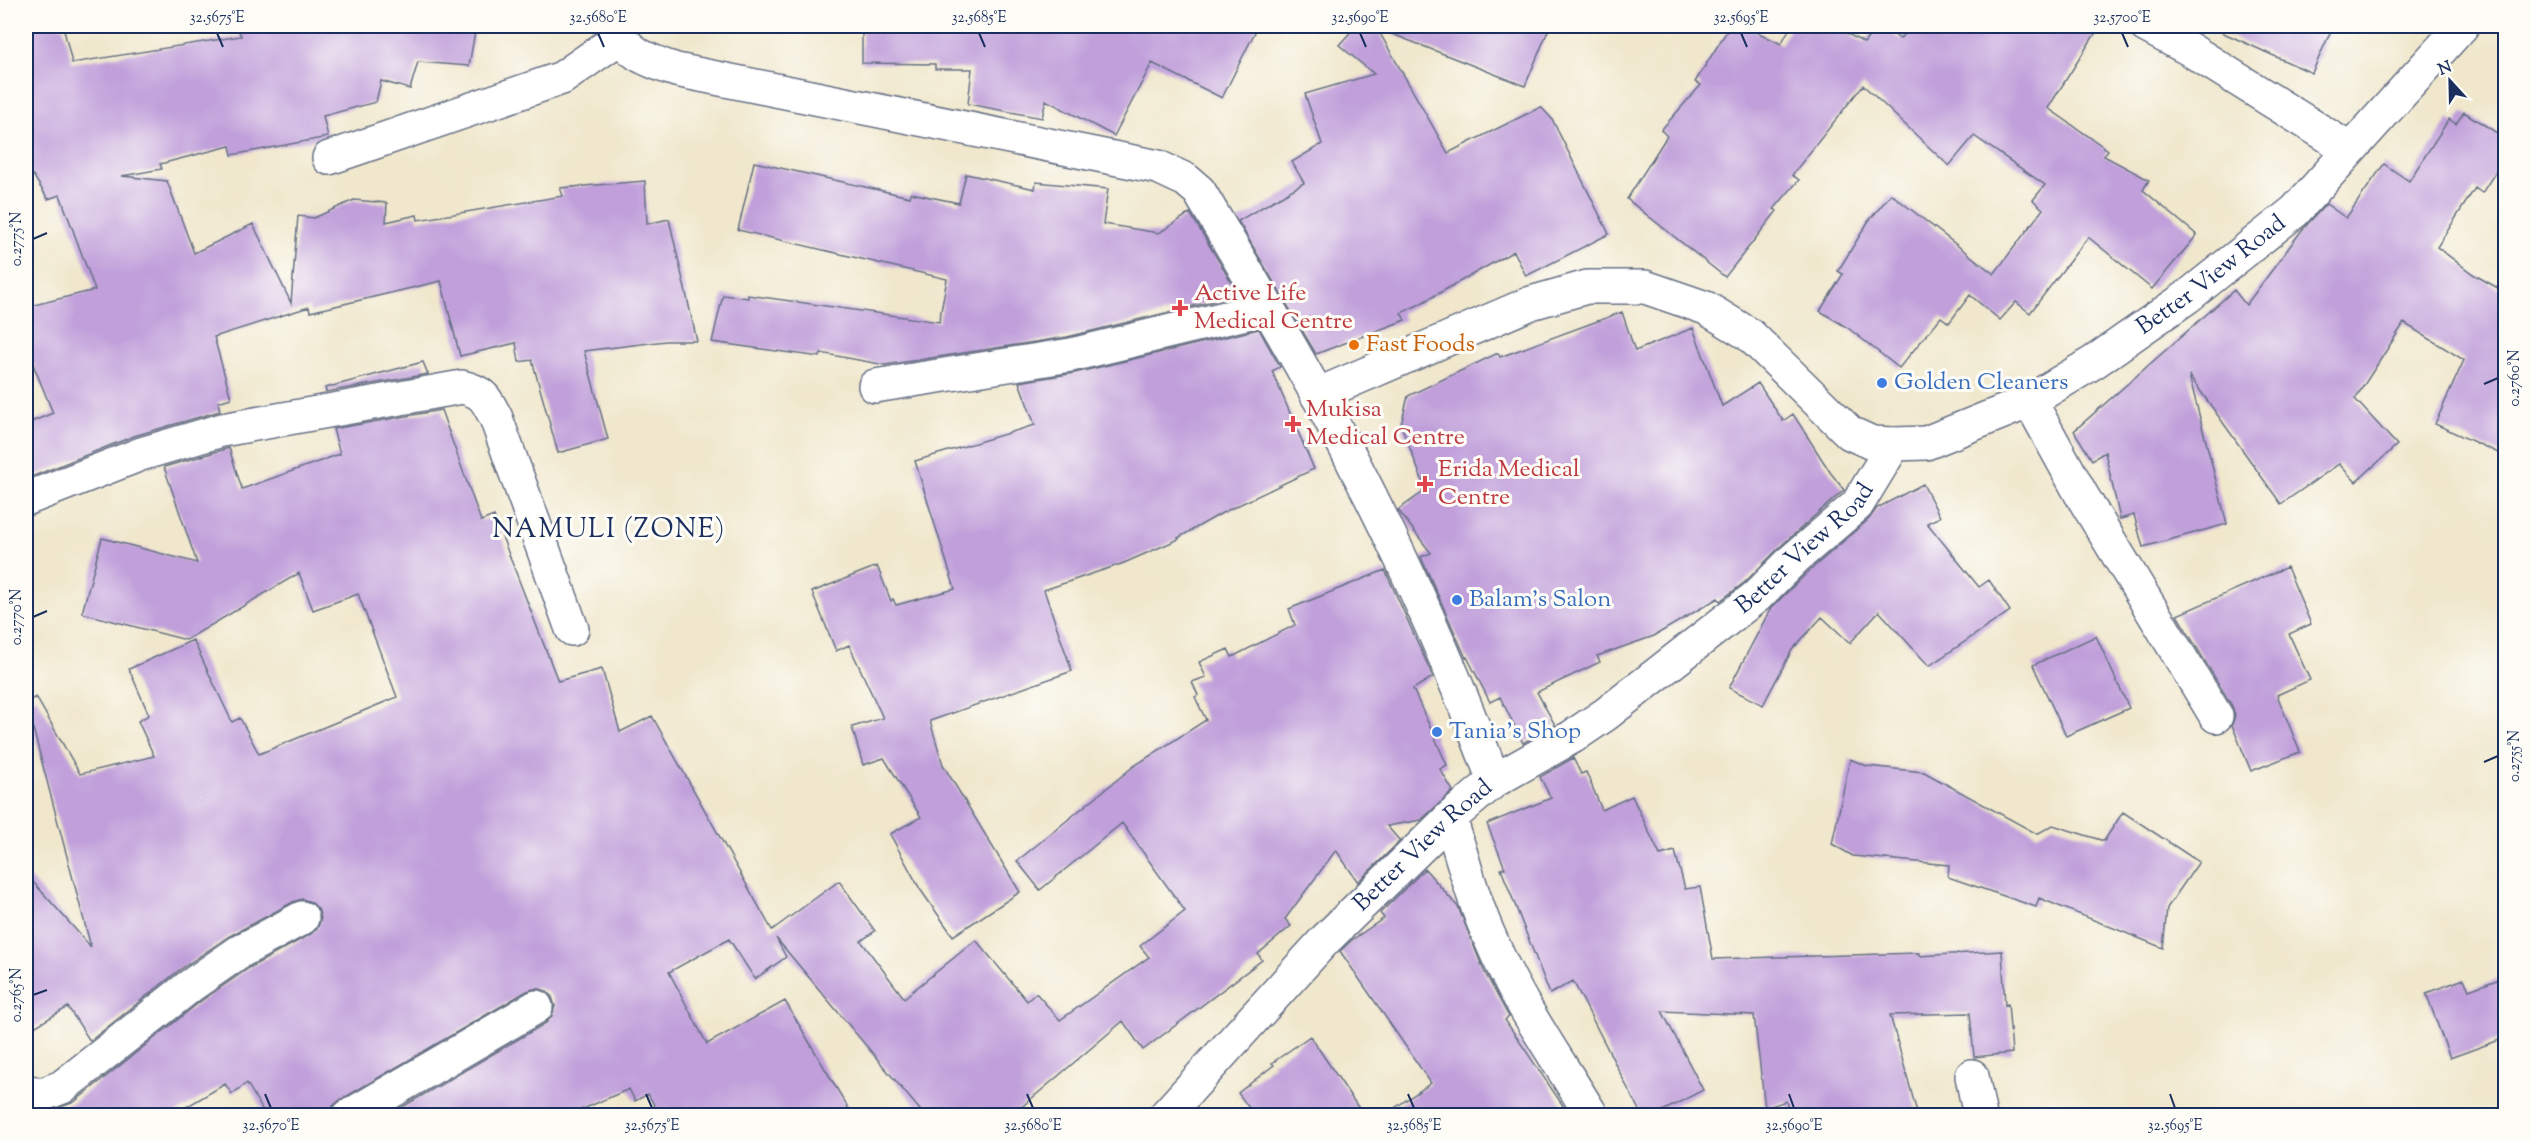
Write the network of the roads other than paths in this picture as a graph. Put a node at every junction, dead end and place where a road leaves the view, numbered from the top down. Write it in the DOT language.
graph roads {
  1 [pos="2146,26"];
  2 [pos="2462,26"];
  3 [pos="616,32"];
  4 [pos="2349,149"];
  5 [pos="329,158"];
  6 [pos="1267,308"];
  7 [pos="875,386"];
  8 [pos="1317,395"];
  9 [pos="2030,401"];
  10 [pos="1894,444"];
  11 [pos="26,500"];
  12 [pos="572,629"];
  13 [pos="2216,716"];
  14 [pos="1494,781"];
  15 [pos="1450,818"];
  16 [pos="302,918"];
  17 [pos="536,1007"];
  18 [pos="1972,1076"];
  19 [pos="26,1091"];
  20 [pos="349,1116"];
  21 [pos="1165,1116"];
  22 [pos="1592,1116"];
  23 [pos="1980,1116"];
  1 -- 4 [label="street"];
  2 -- 4 [label="street, Better View Road"];
  3 -- 5 [label="street"];
  3 -- 6 [label="street"];
  4 -- 9 [label="street, Better View Road"];
  6 -- 7 [label="street"];
  6 -- 8 [label="street"];
  8 -- 10 [label="street"];
  8 -- 14 [label="street"];
  9 -- 10 [label="street, Better View Road"];
  9 -- 13 [label="street"];
  10 -- 14 [label="street, Better View Road"];
  11 -- 12 [label="street"];
  14 -- 15 [label="street, Better View Road"];
  15 -- 21 [label="street, Better View Road"];
  15 -- 22 [label="street"];
  16 -- 19 [label="street"];
  17 -- 20 [label="street"];
  18 -- 23 [label="street"];
}
